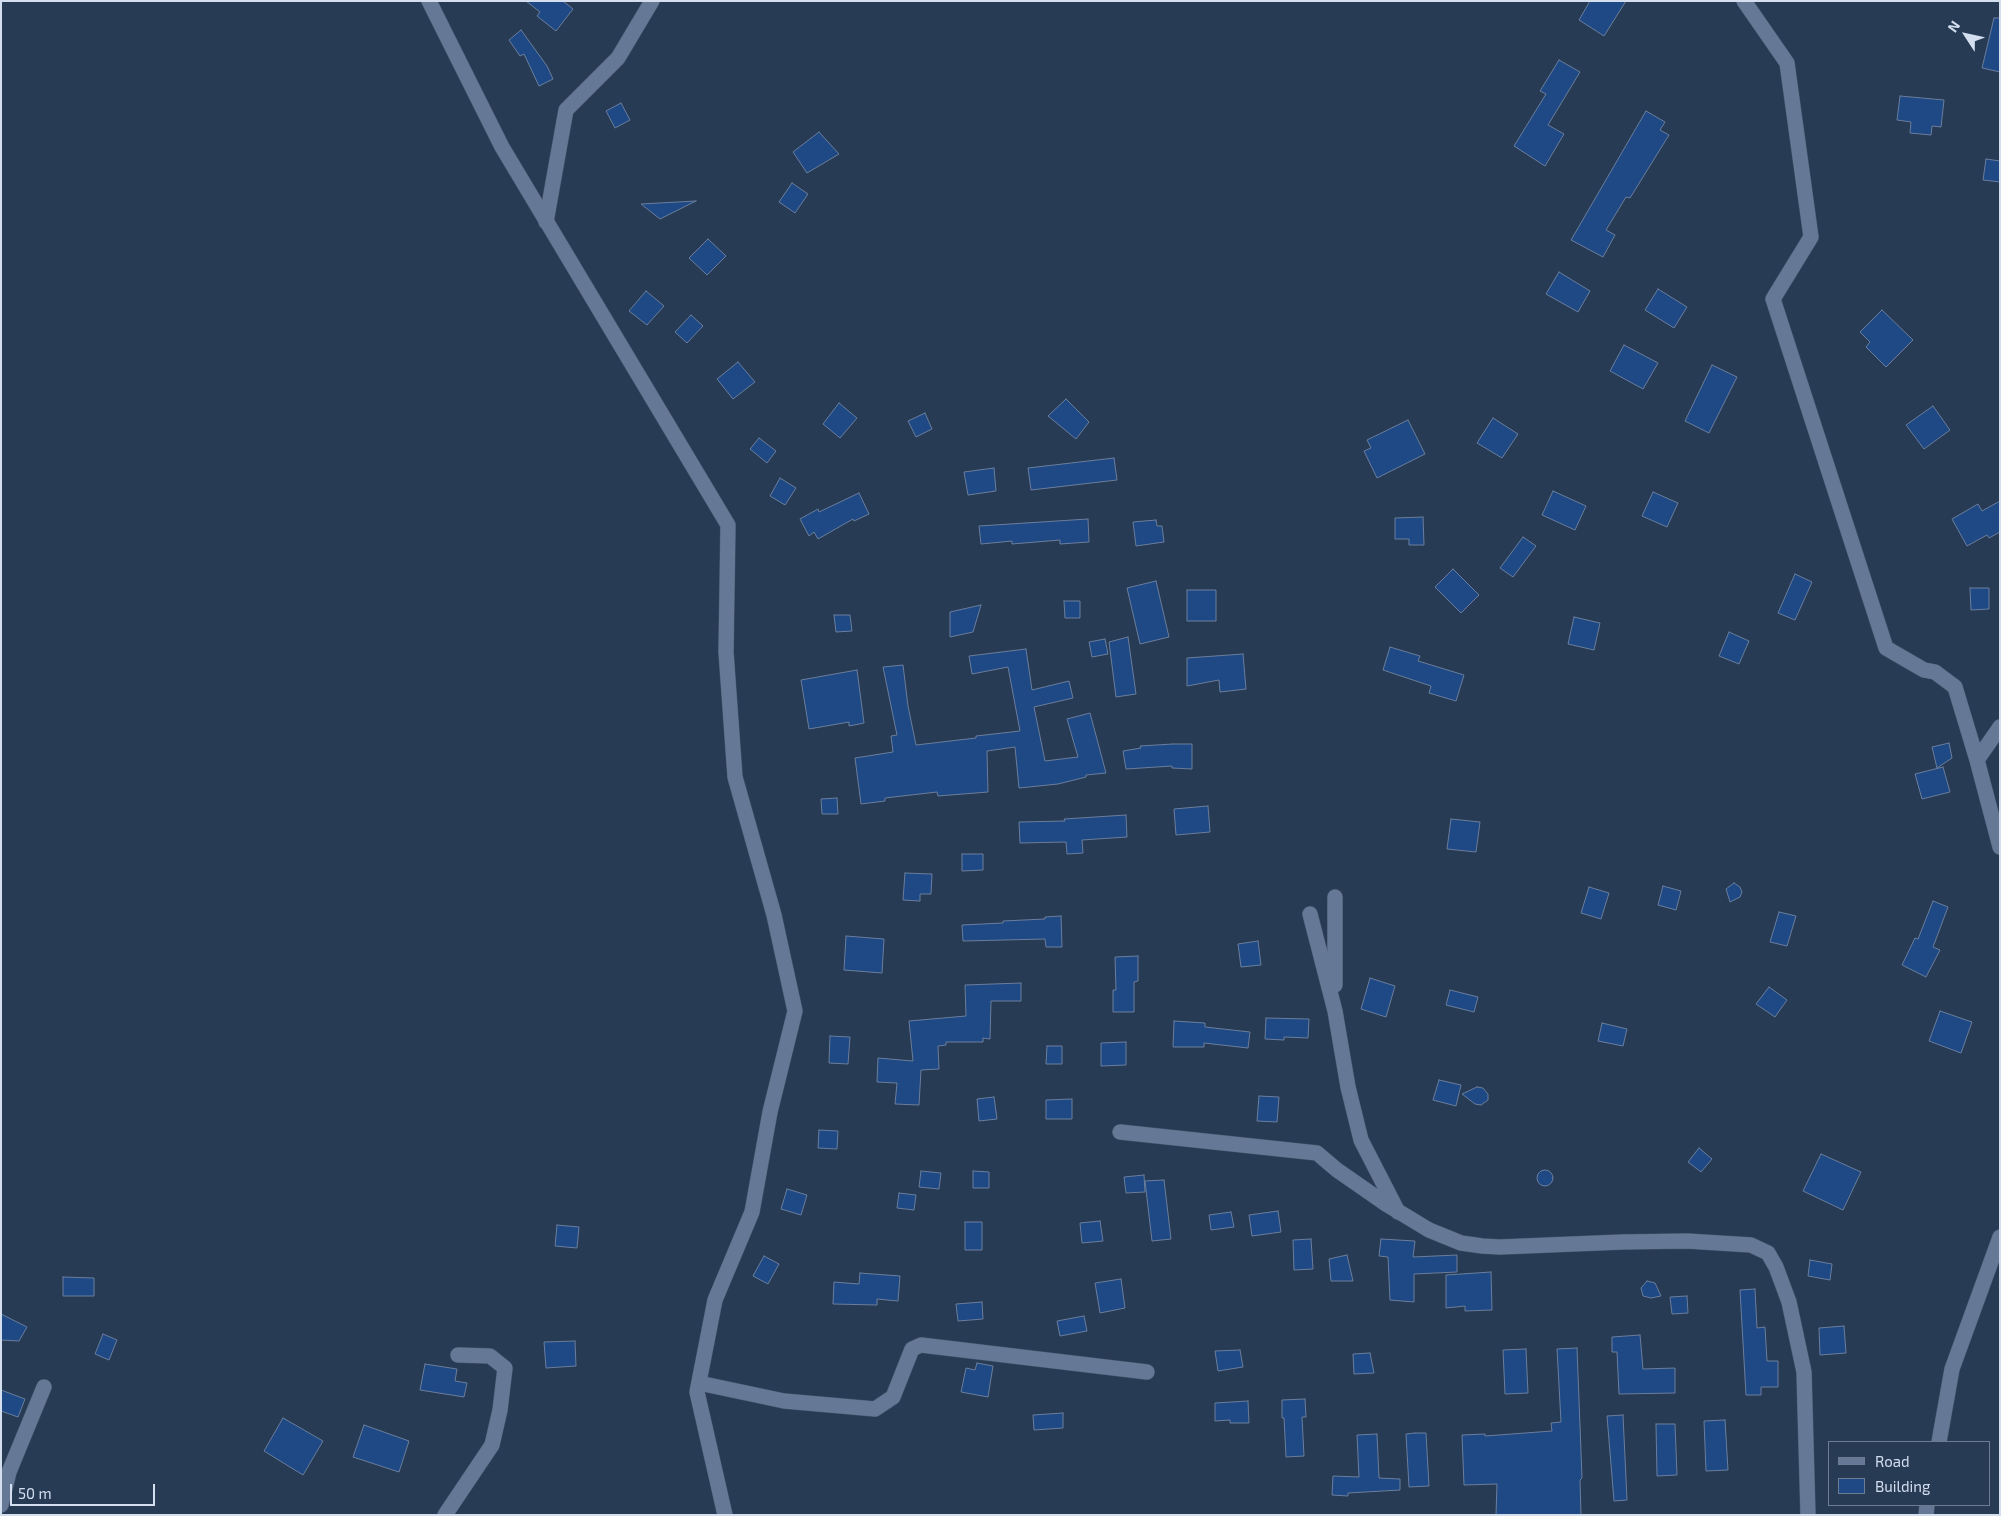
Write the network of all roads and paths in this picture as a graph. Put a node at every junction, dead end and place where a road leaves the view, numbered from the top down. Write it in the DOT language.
graph roads {
  1 [pos="429,1"];
  2 [pos="652,1"];
  3 [pos="1744,1"];
  4 [pos="546,222"];
  5 [pos="2000,727"];
  6 [pos="1977,760"];
  7 [pos="2000,847"];
  8 [pos="1335,898"];
  9 [pos="1310,914"];
  10 [pos="1335,1011"];
  11 [pos="1120,1132"];
  12 [pos="1398,1212"];
  13 [pos="2000,1237"];
  14 [pos="458,1355"];
  15 [pos="1147,1372"];
  16 [pos="699,1383"];
  17 [pos="44,1387"];
  18 [pos="1939,1441"];
  19 [pos="1,1506"];
  20 [pos="445,1515"];
  21 [pos="725,1515"];
  22 [pos="1808,1515"];
  1 -- 4 [label="street"];
  2 -- 4 [label="street"];
  3 -- 6 [label="street"];
  4 -- 16 [label="street"];
  5 -- 6 [label="street"];
  6 -- 7 [label="street"];
  8 -- 10 [label="street"];
  9 -- 10 [label="street"];
  10 -- 12 [label="street"];
  11 -- 12 [label="street"];
  12 -- 22 [label="street"];
  13 -- 18 [label="street"];
  14 -- 20 [label="street"];
  15 -- 16 [label="street"];
  16 -- 21 [label="street"];
  17 -- 19 [label="street"];
}
